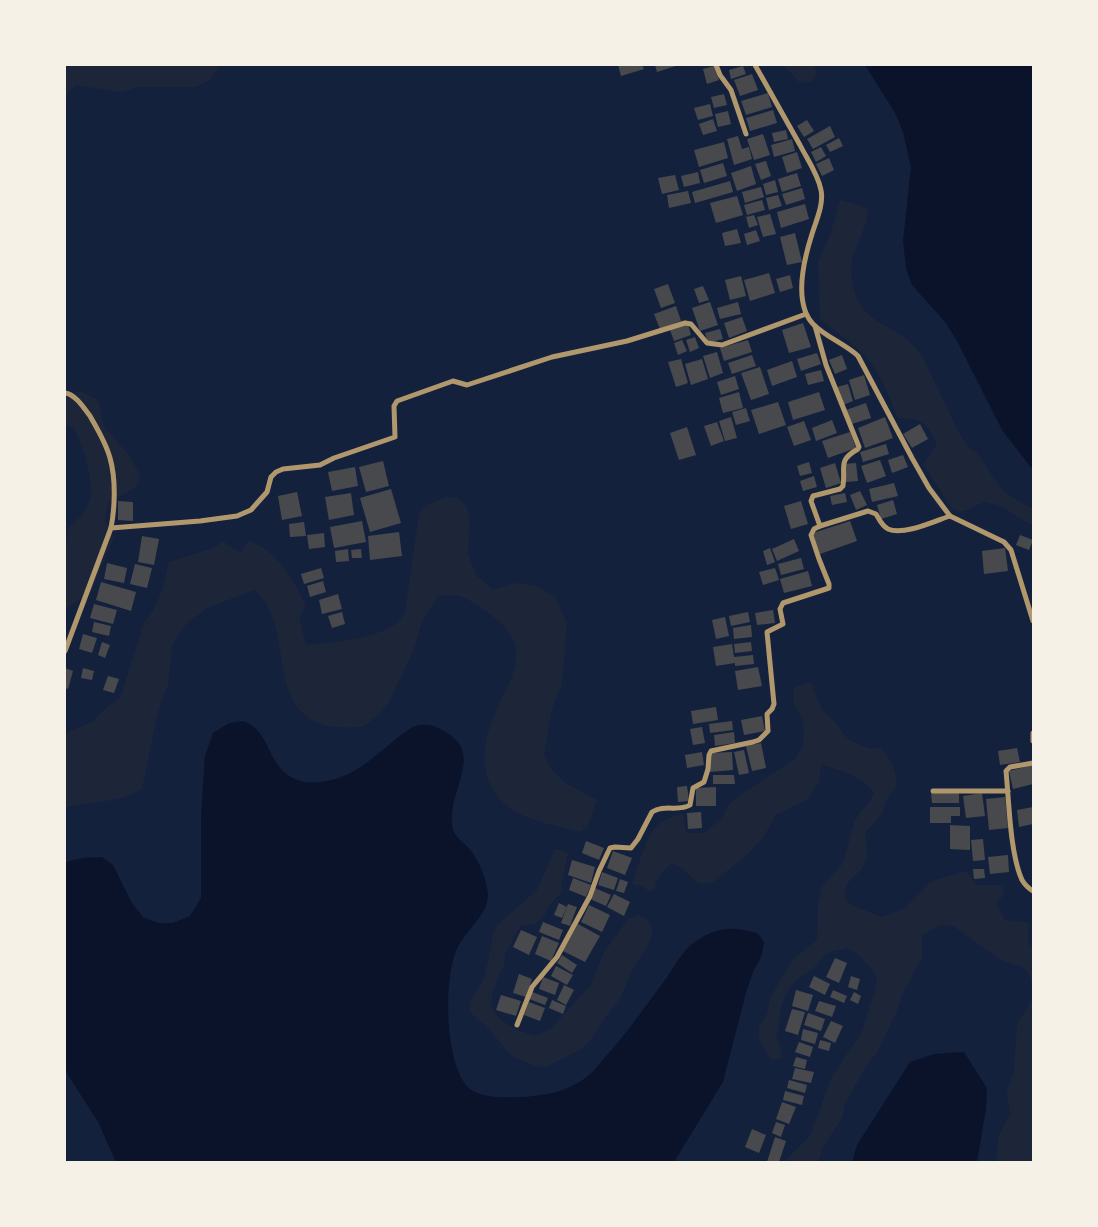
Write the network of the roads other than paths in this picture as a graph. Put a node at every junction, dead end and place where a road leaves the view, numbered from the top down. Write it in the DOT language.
graph roads {
  1 [pos="716,65"];
  2 [pos="755,65"];
  3 [pos="746,134"];
  4 [pos="806,314"];
  5 [pos="815,326"];
  6 [pos="65,393"];
  7 [pos="950,516"];
  8 [pos="820,526"];
  9 [pos="110,528"];
  10 [pos="1033,621"];
  11 [pos="65,651"];
  12 [pos="1033,733"];
  13 [pos="1033,741"];
  14 [pos="1033,762"];
  15 [pos="933,791"];
  16 [pos="1008,791"];
  17 [pos="1033,891"];
  18 [pos="517,1025"];
  1 -- 3 [label="street"];
  2 -- 4 [label="street"];
  4 -- 5 [label="street"];
  4 -- 9 [label="street"];
  5 -- 7 [label="street"];
  5 -- 8 [label="street"];
  6 -- 9 [label="street"];
  7 -- 8 [label="street"];
  7 -- 10 [label="street"];
  8 -- 18 [label="street"];
  9 -- 11 [label="street"];
  12 -- 13 [label="street"];
  14 -- 16 [label="street"];
  15 -- 16 [label="street"];
  16 -- 17 [label="street"];
}
